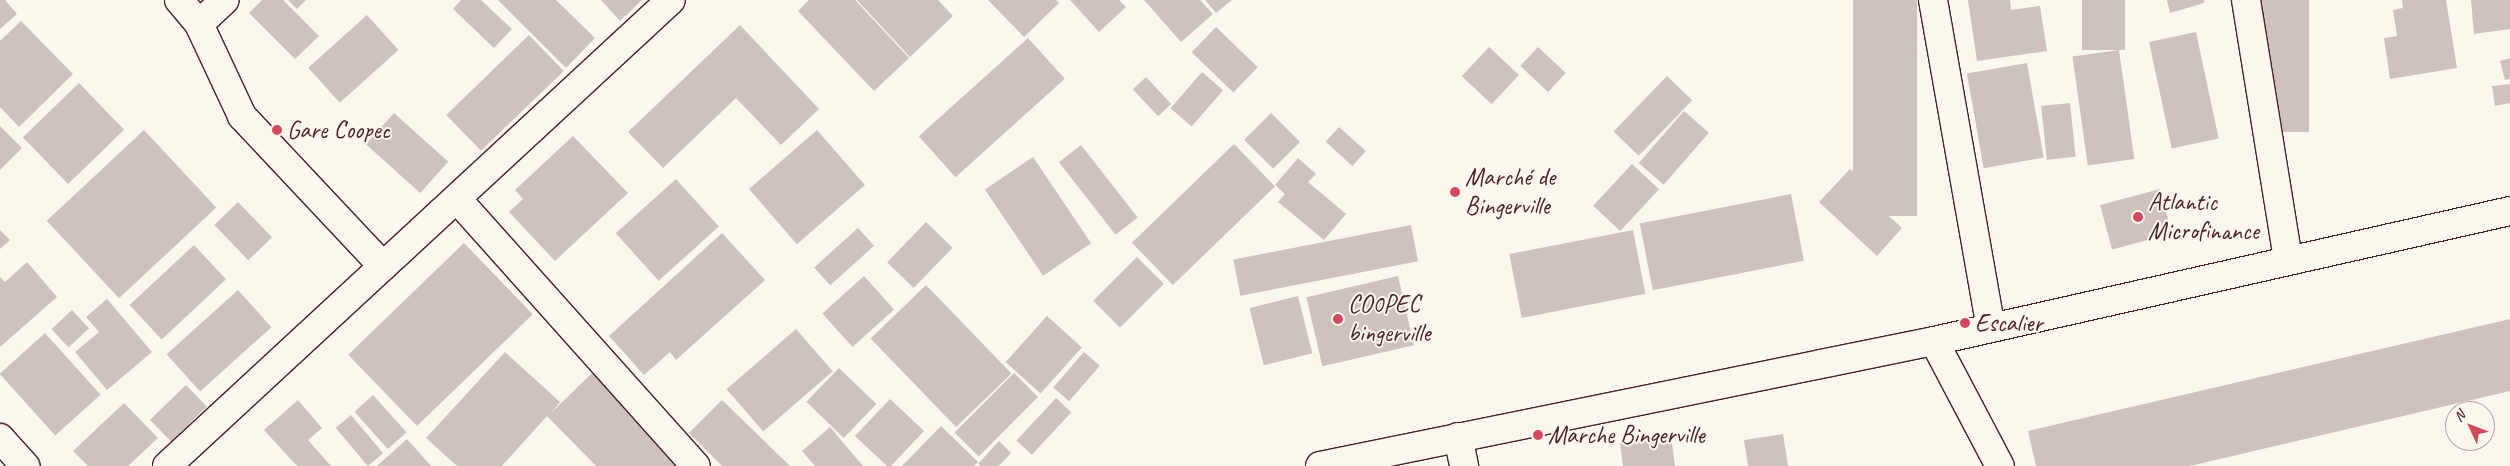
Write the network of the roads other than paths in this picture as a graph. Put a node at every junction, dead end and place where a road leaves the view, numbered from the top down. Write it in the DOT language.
graph roads {
  1 [pos="179,0"];
  2 [pos="225,0"];
  3 [pos="671,0"];
  4 [pos="1933,0"];
  5 [pos="2246,0"];
  6 [pos="199,24"];
  7 [pos="457,199"];
  8 [pos="2510,212"];
  9 [pos="2288,260"];
  10 [pos="383,266"];
  11 [pos="1990,328"];
  12 [pos="1934,341"];
  13 [pos="1458,437"];
  14 [pos="0,438"];
  15 [pos="25,466"];
  16 [pos="168,466"];
  17 [pos="696,466"];
  18 [pos="1320,466"];
  19 [pos="1464,466"];
  20 [pos="2000,466"];
  1 -- 6 [label="street"];
  2 -- 6 [label="street"];
  3 -- 7 [label="street"];
  4 -- 11 [label="street"];
  5 -- 9 [label="street"];
  6 -- 10 [label="street"];
  7 -- 10 [label="street"];
  7 -- 17 [label="street"];
  8 -- 9 [label="street"];
  9 -- 11 [label="street"];
  10 -- 16 [label="street"];
  11 -- 12 [label="street"];
  12 -- 13 [label="street"];
  12 -- 20 [label="street"];
  13 -- 18 [label="street"];
  13 -- 19 [label="street"];
  14 -- 15 [label="street"];
}
